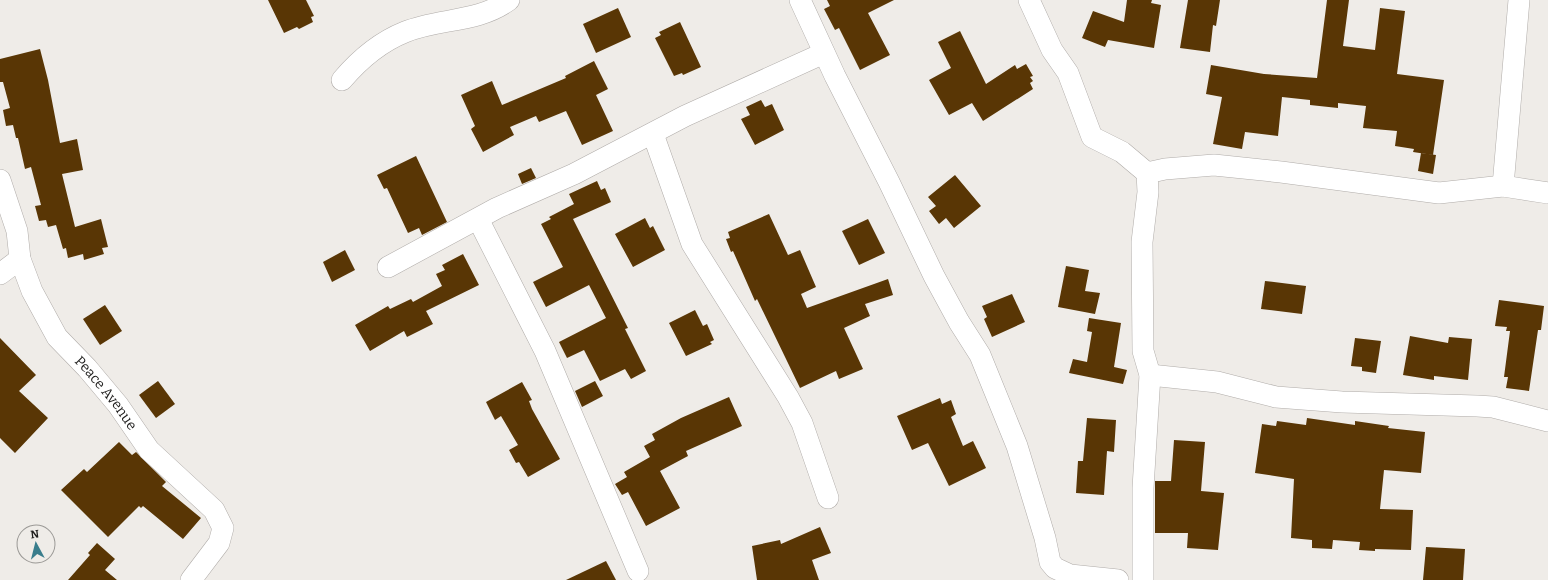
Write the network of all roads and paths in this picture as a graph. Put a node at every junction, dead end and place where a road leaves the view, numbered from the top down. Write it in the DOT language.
graph roads {
  1 [pos="509,0"];
  2 [pos="800,0"];
  3 [pos="1028,0"];
  4 [pos="1519,0"];
  5 [pos="824,52"];
  6 [pos="342,80"];
  7 [pos="653,134"];
  8 [pos="1147,173"];
  9 [pos="0,180"];
  10 [pos="1503,186"];
  11 [pos="1548,193"];
  12 [pos="478,219"];
  13 [pos="20,258"];
  14 [pos="388,267"];
  15 [pos="0,274"];
  16 [pos="1150,375"];
  17 [pos="1548,421"];
  18 [pos="828,498"];
  19 [pos="638,571"];
  20 [pos="191,580"];
  21 [pos="1118,580"];
  22 [pos="1143,580"];
  1 -- 6 [label="street"];
  2 -- 5 [label="street"];
  3 -- 8 [label="street"];
  4 -- 10 [label="street"];
  5 -- 7 [label="street"];
  5 -- 21 [label="street"];
  7 -- 12 [label="street"];
  7 -- 18 [label="street"];
  8 -- 10 [label="street"];
  8 -- 16 [label="street"];
  9 -- 13 [label="street, Peace Avenue"];
  10 -- 11 [label="street"];
  12 -- 14 [label="street"];
  12 -- 19 [label="street"];
  13 -- 15 [label="street"];
  13 -- 20 [label="street, Peace Avenue"];
  16 -- 17 [label="street"];
  16 -- 22 [label="street"];
}
